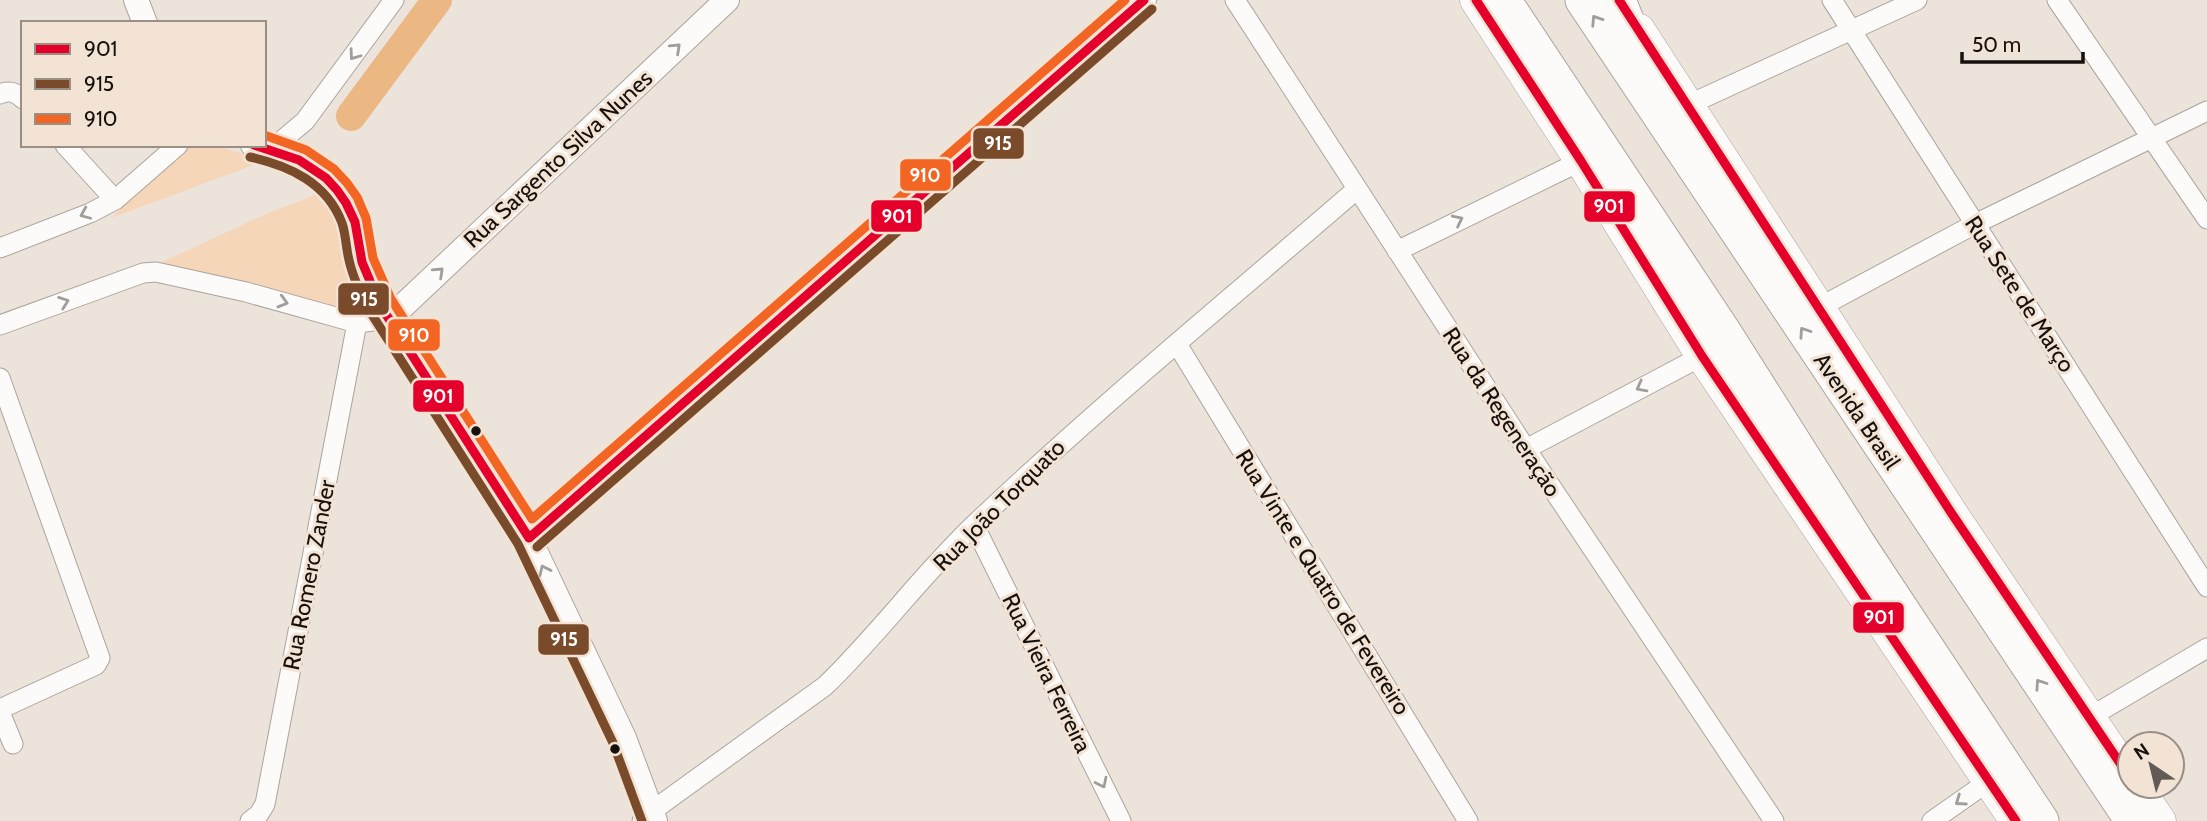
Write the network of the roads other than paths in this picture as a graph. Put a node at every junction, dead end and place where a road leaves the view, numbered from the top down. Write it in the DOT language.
graph roads {
  1 [pos="135,0"];
  2 [pos="394,0"];
  3 [pos="727,0"];
  4 [pos="1144,0"];
  5 [pos="1235,0"];
  6 [pos="1476,0"];
  7 [pos="1503,0"];
  8 [pos="1583,0"];
  9 [pos="1618,0"];
  10 [pos="1832,0"];
  11 [pos="1917,0"];
  12 [pos="2057,0"];
  13 [pos="144,21"];
  14 [pos="1852,31"];
  15 [pos="1517,61"];
  16 [pos="0,94"];
  17 [pos="21,98"];
  18 [pos="2207,111"];
  19 [pos="1679,119"];
  20 [pos="2151,139"];
  21 [pos="266,145"];
  22 [pos="67,147"];
  23 [pos="176,147"];
  24 [pos="263,147"];
  25 [pos="1581,161"];
  26 [pos="1357,189"];
  27 [pos="115,200"];
  28 [pos="2207,219"];
  29 [pos="1975,224"];
  30 [pos="3,243"];
  31 [pos="1397,251"];
  32 [pos="1818,308"];
  33 [pos="389,319"];
  34 [pos="357,323"];
  35 [pos="0,326"];
  36 [pos="1177,344"];
  37 [pos="1702,356"];
  38 [pos="0,378"];
  39 [pos="1526,449"];
  40 [pos="974,525"];
  41 [pos="529,538"];
  42 [pos="1860,546"];
  43 [pos="2207,587"];
  44 [pos="2207,648"];
  45 [pos="0,711"];
  46 [pos="2090,717"];
  47 [pos="13,744"];
  48 [pos="2116,757"];
  49 [pos="1989,781"];
  50 [pos="2146,800"];
  51 [pos="650,817"];
  52 [pos="250,821"];
  53 [pos="1121,821"];
  54 [pos="1468,821"];
  55 [pos="1774,821"];
  56 [pos="1932,821"];
  57 [pos="2016,821"];
  58 [pos="2040,821"];
  59 [pos="2133,821"];
  60 [pos="2160,821"];
  1 -- 13 [label="street"];
  2 -- 21 [label="street, one-way"];
  33 -- 3 [label="street, Rua Sargento Silva Nunes, one-way"];
  4 -- 41 [label="street"];
  5 -- 26 [label="street, Rua da Regeneração"];
  6 -- 15 [label="highway"];
  7 -- 42 [label="highway"];
  19 -- 8 [label="highway, Avenida Brasil, one-way"];
  9 -- 19 [label="highway"];
  10 -- 14 [label="street, Rua Sete de Março"];
  11 -- 14 [label="street"];
  12 -- 20 [label="street"];
  14 -- 19 [label="street"];
  14 -- 29 [label="street, Rua Sete de Março"];
  15 -- 25 [label="highway"];
  15 -- 42 [label="highway"];
  16 -- 17 [label="street"];
  18 -- 20 [label="street"];
  19 -- 32 [label="highway, Avenida Brasil"];
  59 -- 19 [label="highway, Avenida Brasil, one-way"];
  20 -- 28 [label="street"];
  20 -- 29 [label="street"];
  22 -- 27 [label="street"];
  23 -- 27 [label="street"];
  24 -- 33 [label="street"];
  31 -- 25 [label="street, one-way"];
  25 -- 37 [label="highway"];
  26 -- 31 [label="street, Rua da Regeneração"];
  26 -- 36 [label="street, Rua João Torquato"];
  27 -- 30 [label="street, one-way"];
  29 -- 32 [label="street"];
  29 -- 43 [label="street, Rua Sete de Março"];
  31 -- 39 [label="street, Rua da Regeneração"];
  32 -- 46 [label="highway, Avenida Brasil"];
  33 -- 34 [label="street"];
  33 -- 41 [label="street"];
  35 -- 34 [label="street, one-way"];
  34 -- 52 [label="street, Rua Romero Zander"];
  36 -- 40 [label="street, Rua João Torquato"];
  36 -- 54 [label="street, Rua Vinte e Quatro de Fevereiro"];
  37 -- 39 [label="street, one-way"];
  37 -- 49 [label="highway"];
  38 -- 45 [label="street"];
  39 -- 55 [label="street, Rua da Regeneração"];
  40 -- 51 [label="street, Rua João Torquato"];
  40 -- 53 [label="street, Rua Vieira Ferreira, one-way"];
  51 -- 41 [label="street, one-way"];
  42 -- 58 [label="highway"];
  44 -- 46 [label="street"];
  45 -- 47 [label="street"];
  46 -- 48 [label="highway, Avenida Brasil"];
  49 -- 56 [label="street, one-way"];
  49 -- 57 [label="highway"];
  50 -- 60 [label="highway"];
}
